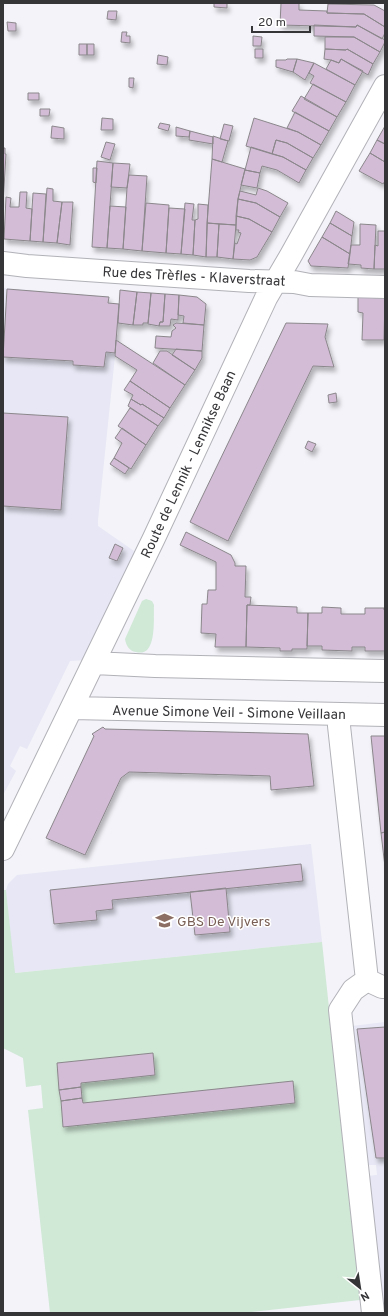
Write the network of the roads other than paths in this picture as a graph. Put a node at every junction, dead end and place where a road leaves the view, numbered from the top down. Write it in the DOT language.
graph roads {
  1 [pos="385,86"];
  2 [pos="3,263"];
  3 [pos="275,282"];
  4 [pos="385,287"];
  5 [pos="94,663"];
  6 [pos="385,671"];
  7 [pos="72,708"];
  8 [pos="339,714"];
  9 [pos="385,715"];
  10 [pos="3,849"];
  11 [pos="376,983"];
  12 [pos="373,1313"];
  1 -- 3 [label="street, Route de Lennik - Lennikse Baan"];
  2 -- 3 [label="street, Rue des Trèfles - Klaverstraat"];
  3 -- 4 [label="street, Rue des Trèfles - Klaverstraat"];
  3 -- 5 [label="street, Route de Lennik - Lennikse Baan"];
  5 -- 6 [label="street"];
  5 -- 7 [label="street, Route de Lennik - Lennikse Baan"];
  7 -- 8 [label="street, Avenue Simone Veil - Simone Veillaan"];
  7 -- 10 [label="street, Route de Lennik - Lennikse Baan"];
  8 -- 9 [label="street, Avenue Simone Veil - Simone Veillaan"];
  8 -- 11 [label="street"];
  11 -- 12 [label="street"];
}
